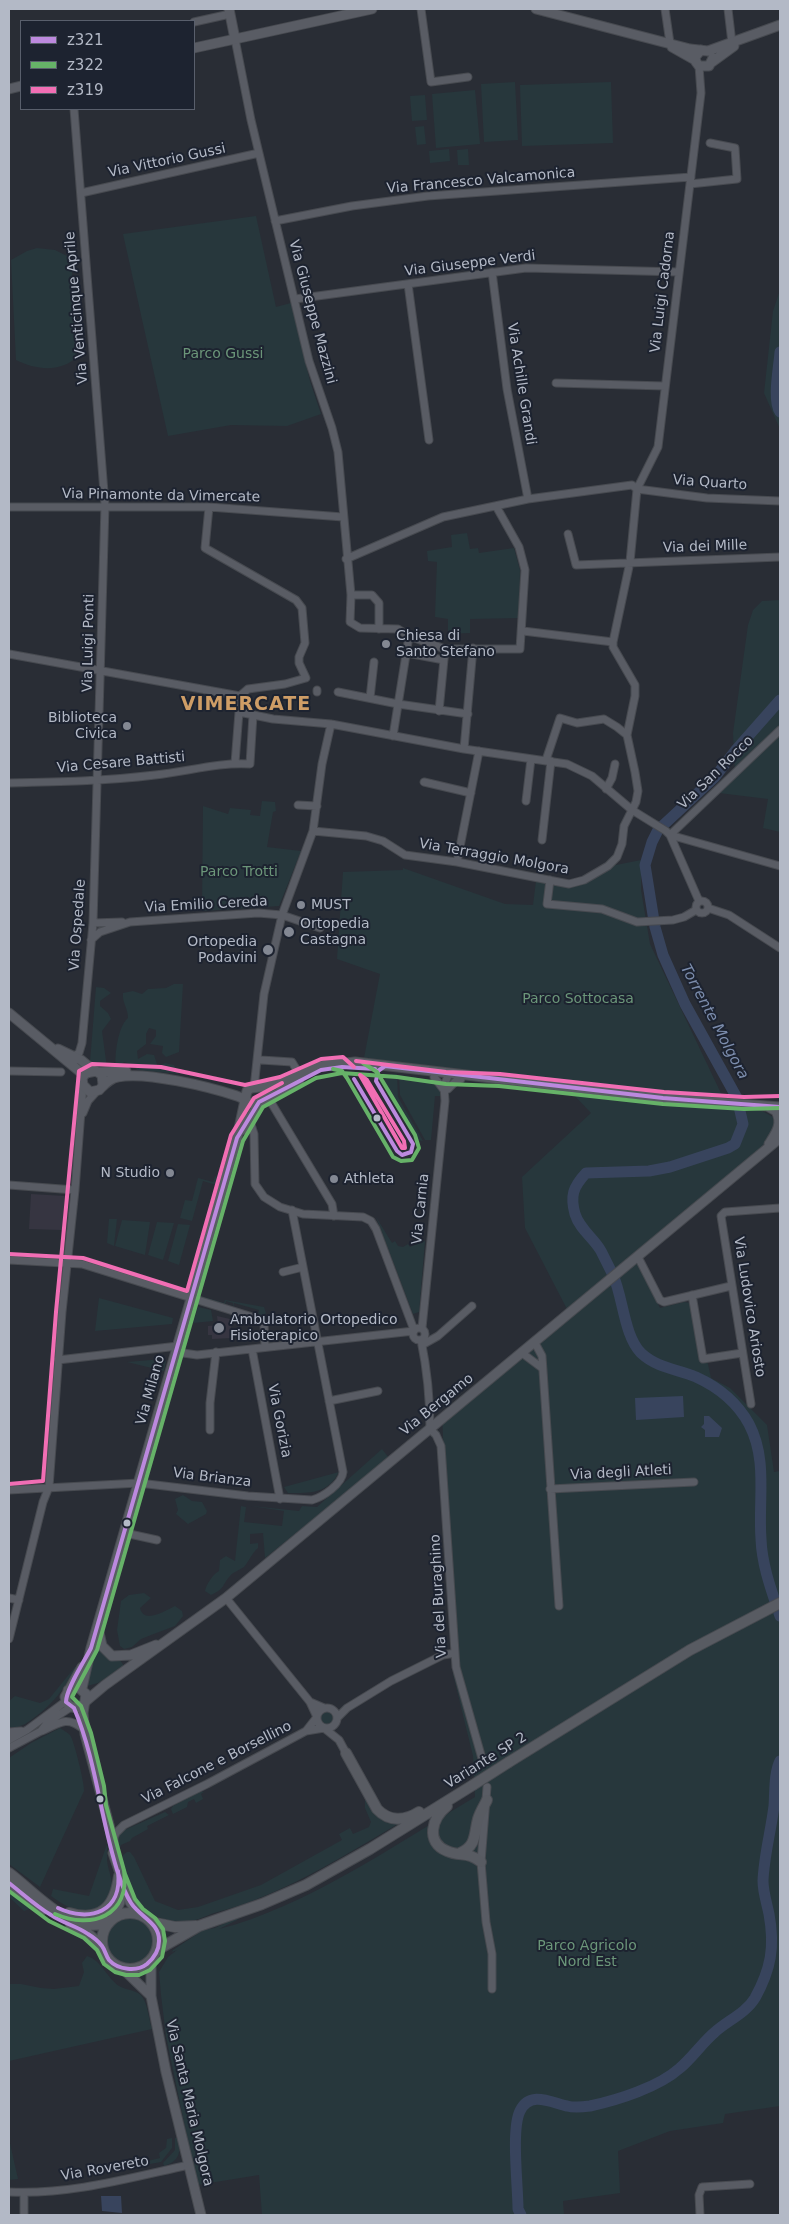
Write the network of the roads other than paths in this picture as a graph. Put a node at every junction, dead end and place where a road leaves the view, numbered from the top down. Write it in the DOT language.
graph roads {
  1 [pos="372,9"];
  2 [pos="422,9"];
  3 [pos="536,9"];
  4 [pos="665,9"];
  5 [pos="728,9"];
  6 [pos="229,11"];
  7 [pos="195,22"];
  8 [pos="780,26"];
  9 [pos="753,36"];
  10 [pos="235,39"];
  11 [pos="667,42"];
  12 [pos="732,42"];
  13 [pos="195,48"];
  14 [pos="704,50"];
  15 [pos="697,63"];
  16 [pos="711,64"];
  17 [pos="468,77"];
  18 [pos="701,94"];
  19 [pos="74,110"];
  20 [pos="710,143"];
  21 [pos="259,153"];
  22 [pos="690,180"];
  23 [pos="81,193"];
  24 [pos="275,221"];
  25 [pos="492,272"];
  26 [pos="679,272"];
  27 [pos="408,284"];
  28 [pos="295,299"];
  29 [pos="556,383"];
  30 [pos="665,386"];
  31 [pos="429,440"];
  32 [pos="638,489"];
  33 [pos="528,499"];
  34 [pos="780,501"];
  35 [pos="105,505"];
  36 [pos="496,506"];
  37 [pos="9,507"];
  38 [pos="209,507"];
  39 [pos="343,516"];
  40 [pos="568,534"];
  41 [pos="780,557"];
  42 [pos="346,559"];
  43 [pos="630,562"];
  44 [pos="351,595"];
  45 [pos="379,630"];
  46 [pos="522,631"];
  47 [pos="408,636"];
  48 [pos="613,642"];
  49 [pos="474,648"];
  50 [pos="444,649"];
  51 [pos="407,653"];
  52 [pos="9,654"];
  53 [pos="444,660"];
  54 [pos="374,662"];
  55 [pos="101,670"];
  56 [pos="338,692"];
  57 [pos="240,696"];
  58 [pos="370,698"];
  59 [pos="398,704"];
  60 [pos="439,711"];
  61 [pos="239,712"];
  62 [pos="468,714"];
  63 [pos="253,715"];
  64 [pos="331,724"];
  65 [pos="780,730"];
  66 [pos="627,735"];
  67 [pos="393,736"];
  68 [pos="464,749"];
  69 [pos="479,751"];
  70 [pos="531,759"];
  71 [pos="548,761"];
  72 [pos="235,763"];
  73 [pos="615,764"];
  74 [pos="98,781"];
  75 [pos="424,782"];
  76 [pos="9,783"];
  77 [pos="606,789"];
  78 [pos="472,793"];
  79 [pos="526,801"];
  80 [pos="298,806"];
  81 [pos="317,806"];
  82 [pos="632,810"];
  83 [pos="314,831"];
  84 [pos="668,833"];
  85 [pos="542,840"];
  86 [pos="457,862"];
  87 [pos="780,866"];
  88 [pos="550,880"];
  89 [pos="699,901"];
  90 [pos="708,908"];
  91 [pos="696,910"];
  92 [pos="282,915"];
  93 [pos="130,922"];
  94 [pos="93,923"];
  95 [pos="320,928"];
  96 [pos="90,941"];
  97 [pos="780,948"];
  98 [pos="9,1013"];
  99 [pos="51,1046"];
  100 [pos="74,1056"];
  101 [pos="261,1060"];
  102 [pos="76,1067"];
  103 [pos="9,1071"];
  104 [pos="96,1071"];
  105 [pos="61,1072"];
  106 [pos="298,1072"];
  107 [pos="84,1075"];
  108 [pos="434,1077"];
  109 [pos="448,1077"];
  110 [pos="461,1079"];
  111 [pos="499,1080"];
  112 [pos="83,1085"];
  113 [pos="100,1088"];
  114 [pos="250,1091"];
  115 [pos="447,1091"];
  116 [pos="269,1099"];
  117 [pos="259,1102"];
  118 [pos="780,1102"];
  119 [pos="744,1103"];
  120 [pos="767,1106"];
  121 [pos="780,1107"];
  122 [pos="81,1118"];
  123 [pos="249,1118"];
  124 [pos="237,1138"];
  125 [pos="780,1138"];
  126 [pos="764,1152"];
  127 [pos="9,1185"];
  128 [pos="75,1190"];
  129 [pos="780,1208"];
  130 [pos="292,1210"];
  131 [pos="334,1216"];
  132 [pos="638,1257"];
  133 [pos="9,1260"];
  134 [pos="68,1264"];
  135 [pos="303,1268"];
  136 [pos="283,1272"];
  137 [pos="731,1286"];
  138 [pos="692,1295"];
  139 [pos="191,1299"];
  140 [pos="472,1306"];
  141 [pos="423,1329"];
  142 [pos="414,1331"];
  143 [pos="434,1338"];
  144 [pos="318,1341"];
  145 [pos="536,1342"];
  146 [pos="421,1343"];
  147 [pos="265,1347"];
  148 [pos="177,1349"];
  149 [pos="252,1349"];
  150 [pos="216,1352"];
  151 [pos="522,1353"];
  152 [pos="742,1353"];
  153 [pos="61,1359"];
  154 [pos="542,1368"];
  155 [pos="378,1391"];
  156 [pos="329,1401"];
  157 [pos="751,1404"];
  158 [pos="430,1429"];
  159 [pos="210,1430"];
  160 [pos="694,1482"];
  161 [pos="139,1483"];
  162 [pos="50,1487"];
  163 [pos="550,1488"];
  164 [pos="9,1490"];
  165 [pos="280,1499"];
  166 [pos="125,1533"];
  167 [pos="157,1540"];
  168 [pos="9,1598"];
  169 [pos="226,1598"];
  170 [pos="19,1600"];
  171 [pos="780,1603"];
  172 [pos="559,1606"];
  173 [pos="98,1625"];
  174 [pos="172,1638"];
  175 [pos="9,1639"];
  176 [pos="91,1648"];
  177 [pos="455,1653"];
  178 [pos="105,1685"];
  179 [pos="83,1689"];
  180 [pos="68,1690"];
  181 [pos="85,1702"];
  182 [pos="310,1702"];
  183 [pos="70,1705"];
  184 [pos="324,1708"];
  185 [pos="347,1708"];
  186 [pos="334,1711"];
  187 [pos="317,1718"];
  188 [pos="337,1720"];
  189 [pos="324,1728"];
  190 [pos="27,1730"];
  191 [pos="42,1731"];
  192 [pos="83,1731"];
  193 [pos="306,1731"];
  194 [pos="9,1732"];
  195 [pos="9,1740"];
  196 [pos="339,1740"];
  197 [pos="9,1748"];
  198 [pos="346,1753"];
  199 [pos="483,1762"];
  200 [pos="471,1786"];
  201 [pos="98,1787"];
  202 [pos="487,1787"];
  203 [pos="487,1800"];
  204 [pos="108,1819"];
  205 [pos="124,1824"];
  206 [pos="113,1840"];
  207 [pos="460,1852"];
  208 [pos="115,1857"];
  209 [pos="481,1862"];
  210 [pos="9,1873"];
  211 [pos="119,1876"];
  212 [pos="9,1883"];
  213 [pos="32,1891"];
  214 [pos="139,1914"];
  215 [pos="112,1920"];
  216 [pos="151,1922"];
  217 [pos="199,1926"];
  218 [pos="102,1946"];
  219 [pos="157,1950"];
  220 [pos="151,1960"];
  221 [pos="122,1968"];
  222 [pos="492,1989"];
  223 [pos="151,1996"];
  224 [pos="189,2165"];
  225 [pos="750,2184"];
  226 [pos="9,2192"];
  227 [pos="24,2193"];
  228 [pos="24,2215"];
  229 [pos="201,2215"];
  230 [pos="700,2215"];
  1 -- 10 [label="street"];
  2 -- 17 [label="street"];
  3 -- 11 [label="street"];
  4 -- 11 [label="street"];
  5 -- 12 [label="street"];
  6 -- 7 [label="street"];
  6 -- 10 [label="street"];
  8 -- 9 [label="street"];
  9 -- 12 [label="street"];
  9 -- 16 [label="street"];
  10 -- 13 [label="street"];
  10 -- 21 [label="street, Via Giuseppe Mazzini"];
  11 -- 14 [label="street"];
  11 -- 15 [label="street"];
  12 -- 14 [label="street"];
  14 -- 15 [label="street"];
  14 -- 16 [label="street"];
  15 -- 16 [label="street"];
  15 -- 18 [label="street, Via Luigi Cadorna"];
  16 -- 18 [label="street, Via Luigi Cadorna"];
  18 -- 22 [label="street, Via Luigi Cadorna"];
  19 -- 23 [label="street, Via Venticinque Aprile"];
  20 -- 22 [label="street, Via Francesco Valcamonica"];
  21 -- 23 [label="street, Via Vittorio Gussi"];
  21 -- 24 [label="street, Via Giuseppe Mazzini"];
  22 -- 24 [label="street, Via Francesco Valcamonica"];
  22 -- 26 [label="street, Via Luigi Cadorna"];
  23 -- 35 [label="street, Via Venticinque Aprile"];
  24 -- 28 [label="street, Via Giuseppe Mazzini"];
  25 -- 26 [label="street, Via Giuseppe Verdi"];
  25 -- 27 [label="street, Via Giuseppe Verdi"];
  25 -- 33 [label="street, Via Achille Grandi"];
  26 -- 30 [label="street, Via Luigi Cadorna"];
  27 -- 28 [label="street, Via Giuseppe Verdi"];
  27 -- 31 [label="street"];
  28 -- 39 [label="street, Via Giuseppe Mazzini"];
  29 -- 30 [label="street"];
  30 -- 32 [label="street, Via Luigi Cadorna"];
  32 -- 33 [label="street, Via Quarto"];
  32 -- 34 [label="street, Via Quarto"];
  32 -- 43 [label="street, Via Luigi Cadorna"];
  33 -- 36 [label="street, Via Quarto"];
  35 -- 37 [label="street, Via Pinamonte da Vimercate"];
  35 -- 38 [label="street, Via Pinamonte da Vimercate"];
  35 -- 55 [label="street, Via Luigi Ponti"];
  36 -- 42 [label="street, Via Quarto"];
  36 -- 46 [label="street"];
  38 -- 39 [label="street, Via Pinamonte da Vimercate"];
  38 -- 57 [label="street"];
  39 -- 42 [label="street, Via Giuseppe Mazzini"];
  40 -- 43 [label="street, Via dei Mille"];
  41 -- 43 [label="street, Via dei Mille"];
  42 -- 44 [label="street, Via Giuseppe Mazzini"];
  43 -- 48 [label="street, Via Luigi Cadorna"];
  44 -- 45 [label="street, Via Giuseppe Mazzini"];
  44 -- 45 [label="street"];
  45 -- 47 [label="street"];
  46 -- 48 [label="street"];
  46 -- 49 [label="street"];
  47 -- 50 [label="street"];
  47 -- 51 [label="street"];
  48 -- 66 [label="street"];
  49 -- 50 [label="street"];
  49 -- 62 [label="street"];
  50 -- 53 [label="street"];
  51 -- 53 [label="street"];
  51 -- 59 [label="street"];
  52 -- 55 [label="street"];
  53 -- 60 [label="street"];
  54 -- 58 [label="street"];
  55 -- 57 [label="street"];
  55 -- 74 [label="street, Via Luigi Ponti"];
  56 -- 58 [label="street"];
  57 -- 61 [label="street"];
  58 -- 59 [label="street"];
  59 -- 60 [label="street"];
  59 -- 67 [label="street"];
  60 -- 62 [label="street"];
  61 -- 63 [label="street"];
  61 -- 72 [label="street"];
  62 -- 68 [label="street"];
  63 -- 64 [label="street"];
  63 -- 72 [label="street"];
  64 -- 67 [label="street"];
  64 -- 81 [label="street"];
  65 -- 84 [label="street, Via San Rocco"];
  66 -- 71 [label="street"];
  66 -- 82 [label="street, Via Terraggio Molgora"];
  67 -- 68 [label="street"];
  68 -- 69 [label="street"];
  69 -- 70 [label="street"];
  69 -- 78 [label="street"];
  70 -- 71 [label="street"];
  70 -- 79 [label="street"];
  71 -- 77 [label="street"];
  71 -- 85 [label="street"];
  72 -- 74 [label="street, Via Cesare Battisti"];
  73 -- 77 [label="street"];
  74 -- 76 [label="street, Via Cesare Battisti"];
  74 -- 94 [label="street, Via Ospedale"];
  75 -- 78 [label="street"];
  77 -- 82 [label="street"];
  78 -- 86 [label="street"];
  80 -- 81 [label="street"];
  81 -- 83 [label="street"];
  82 -- 84 [label="street"];
  82 -- 88 [label="street, Via Terraggio Molgora"];
  83 -- 86 [label="street, Via Terraggio Molgora"];
  83 -- 92 [label="street"];
  84 -- 87 [label="street"];
  84 -- 89 [label="street"];
  86 -- 88 [label="street, Via Terraggio Molgora"];
  88 -- 91 [label="street"];
  89 -- 90 [label="street"];
  89 -- 91 [label="street"];
  90 -- 91 [label="street"];
  90 -- 97 [label="street"];
  92 -- 93 [label="street, Via Emilio Cereda"];
  92 -- 95 [label="street, Via Emilio Cereda"];
  92 -- 114 [label="street"];
  93 -- 94 [label="street, Via Emilio Cereda"];
  93 -- 96 [label="street, Via Emilio Cereda"];
  94 -- 96 [label="street, Via Ospedale"];
  96 -- 100 [label="street, Via Ospedale"];
  98 -- 99 [label="street"];
  99 -- 100 [label="street"];
  99 -- 102 [label="street"];
  100 -- 102 [label="street"];
  100 -- 104 [label="street"];
  101 -- 106 [label="street"];
  102 -- 107 [label="street"];
  103 -- 105 [label="street"];
  104 -- 107 [label="street"];
  104 -- 113 [label="street"];
  104 -- 114 [label="street"];
  107 -- 112 [label="street"];
  108 -- 109 [label="street"];
  108 -- 115 [label="street"];
  108 -- 116 [label="street"];
  109 -- 110 [label="street"];
  109 -- 111 [label="street"];
  109 -- 114 [label="street"];
  109 -- 115 [label="street, Via Carnia"];
  110 -- 111 [label="street"];
  110 -- 115 [label="street"];
  111 -- 119 [label="street"];
  112 -- 113 [label="street"];
  112 -- 122 [label="street"];
  113 -- 114 [label="street"];
  113 -- 122 [label="street"];
  114 -- 117 [label="street"];
  114 -- 117 [label="street"];
  114 -- 124 [label="street, Via Milano"];
  115 -- 141 [label="street, Via Carnia"];
  116 -- 117 [label="street"];
  116 -- 131 [label="street"];
  117 -- 123 [label="street, Via Milano"];
  118 -- 119 [label="street"];
  119 -- 120 [label="street"];
  120 -- 121 [label="street"];
  120 -- 126 [label="street"];
  122 -- 128 [label="street"];
  123 -- 124 [label="street, Via Milano"];
  123 -- 130 [label="street"];
  124 -- 139 [label="street, Via Milano"];
  125 -- 126 [label="street, Via Bergamo"];
  126 -- 132 [label="street, Via Bergamo"];
  127 -- 128 [label="street"];
  128 -- 134 [label="street"];
  129 -- 137 [label="street, Via Ludovico Ariosto"];
  130 -- 131 [label="street"];
  130 -- 135 [label="street"];
  131 -- 142 [label="street"];
  132 -- 138 [label="street"];
  132 -- 145 [label="street, Via Bergamo"];
  133 -- 134 [label="street"];
  134 -- 139 [label="street"];
  134 -- 153 [label="street"];
  135 -- 136 [label="street"];
  135 -- 144 [label="street"];
  137 -- 138 [label="street"];
  137 -- 152 [label="street, Via Ludovico Ariosto"];
  138 -- 152 [label="street"];
  139 -- 147 [label="street"];
  139 -- 148 [label="street, Via Milano"];
  140 -- 143 [label="street"];
  141 -- 142 [label="street"];
  141 -- 143 [label="street"];
  141 -- 146 [label="street, Via Carnia"];
  142 -- 144 [label="street"];
  142 -- 146 [label="street"];
  143 -- 146 [label="street"];
  144 -- 147 [label="street"];
  144 -- 156 [label="street"];
  145 -- 151 [label="street, Via Bergamo"];
  145 -- 154 [label="street"];
  146 -- 158 [label="street"];
  147 -- 149 [label="street"];
  148 -- 150 [label="street"];
  148 -- 153 [label="street"];
  148 -- 161 [label="street, Via Milano"];
  149 -- 150 [label="street"];
  149 -- 165 [label="street, Via Gorizia"];
  150 -- 159 [label="street"];
  151 -- 154 [label="street"];
  151 -- 158 [label="street, Via Bergamo"];
  152 -- 157 [label="street, Via Ludovico Ariosto"];
  153 -- 162 [label="street"];
  154 -- 163 [label="street"];
  155 -- 156 [label="street"];
  156 -- 165 [label="street, Via Brianza"];
  158 -- 169 [label="street, Via Bergamo"];
  158 -- 177 [label="street, Via del Buraghino"];
  160 -- 163 [label="street, Via degli Atleti"];
  161 -- 162 [label="street, Via Brianza"];
  161 -- 165 [label="street, Via Brianza"];
  161 -- 166 [label="street, Via Milano"];
  162 -- 164 [label="street, Via Brianza"];
  162 -- 170 [label="street"];
  163 -- 172 [label="street"];
  166 -- 167 [label="street"];
  166 -- 173 [label="street, Via Milano"];
  168 -- 170 [label="street"];
  169 -- 174 [label="street, Via Bergamo"];
  169 -- 182 [label="street"];
  170 -- 175 [label="street"];
  171 -- 200 [label="main road, Variante SP 2, bridge"];
  173 -- 174 [label="street"];
  173 -- 176 [label="street, Via Milano"];
  174 -- 178 [label="street, Via Bergamo"];
  176 -- 179 [label="street, Via Milano"];
  176 -- 180 [label="street, Via Milano"];
  177 -- 185 [label="street"];
  177 -- 199 [label="street, Via del Buraghino"];
  178 -- 179 [label="street, Via Bergamo"];
  178 -- 181 [label="street, Via Bergamo"];
  179 -- 180 [label="street"];
  179 -- 181 [label="street"];
  180 -- 183 [label="street"];
  181 -- 183 [label="street"];
  181 -- 192 [label="street"];
  182 -- 184 [label="street"];
  182 -- 187 [label="street"];
  183 -- 190 [label="street"];
  183 -- 191 [label="street"];
  183 -- 192 [label="street"];
  184 -- 186 [label="street"];
  184 -- 187 [label="street"];
  185 -- 186 [label="street"];
  185 -- 188 [label="street"];
  186 -- 188 [label="street"];
  187 -- 189 [label="street"];
  187 -- 193 [label="street, Via Falcone e Borsellino"];
  188 -- 189 [label="street"];
  188 -- 196 [label="street"];
  189 -- 193 [label="street"];
  189 -- 196 [label="street"];
  190 -- 194 [label="street"];
  190 -- 195 [label="street"];
  191 -- 192 [label="street"];
  191 -- 197 [label="street"];
  192 -- 201 [label="street"];
  193 -- 205 [label="street, Via Falcone e Borsellino"];
  196 -- 198 [label="street"];
  198 -- 200 [label="main road"];
  200 -- 207 [label="main road"];
  200 -- 217 [label="main road, Variante SP 2"];
  201 -- 204 [label="street"];
  201 -- 208 [label="street"];
  202 -- 203 [label="street"];
  203 -- 207 [label="main road"];
  203 -- 209 [label="street"];
  204 -- 205 [label="street"];
  204 -- 206 [label="street"];
  205 -- 206 [label="street"];
  206 -- 208 [label="street"];
  207 -- 209 [label="main road"];
  208 -- 211 [label="street"];
  209 -- 222 [label="street"];
  210 -- 213 [label="main road"];
  211 -- 213 [label="main road"];
  211 -- 214 [label="street"];
  211 -- 215 [label="street"];
  212 -- 218 [label="main road"];
  213 -- 215 [label="main road"];
  214 -- 215 [label="main road"];
  214 -- 216 [label="main road"];
  215 -- 218 [label="main road"];
  216 -- 217 [label="main road, Variante SP 2"];
  216 -- 219 [label="main road"];
  217 -- 219 [label="main road, Variante SP 2"];
  218 -- 221 [label="main road"];
  219 -- 220 [label="main road"];
  220 -- 221 [label="main road"];
  220 -- 223 [label="street, Via Santa Maria Molgora"];
  221 -- 223 [label="street"];
  223 -- 224 [label="street, Via Santa Maria Molgora"];
  224 -- 227 [label="street, Via Rovereto"];
  224 -- 229 [label="street, Via Santa Maria Molgora"];
  225 -- 230 [label="street"];
  226 -- 227 [label="street, Via Rovereto"];
  227 -- 228 [label="street"];
}
